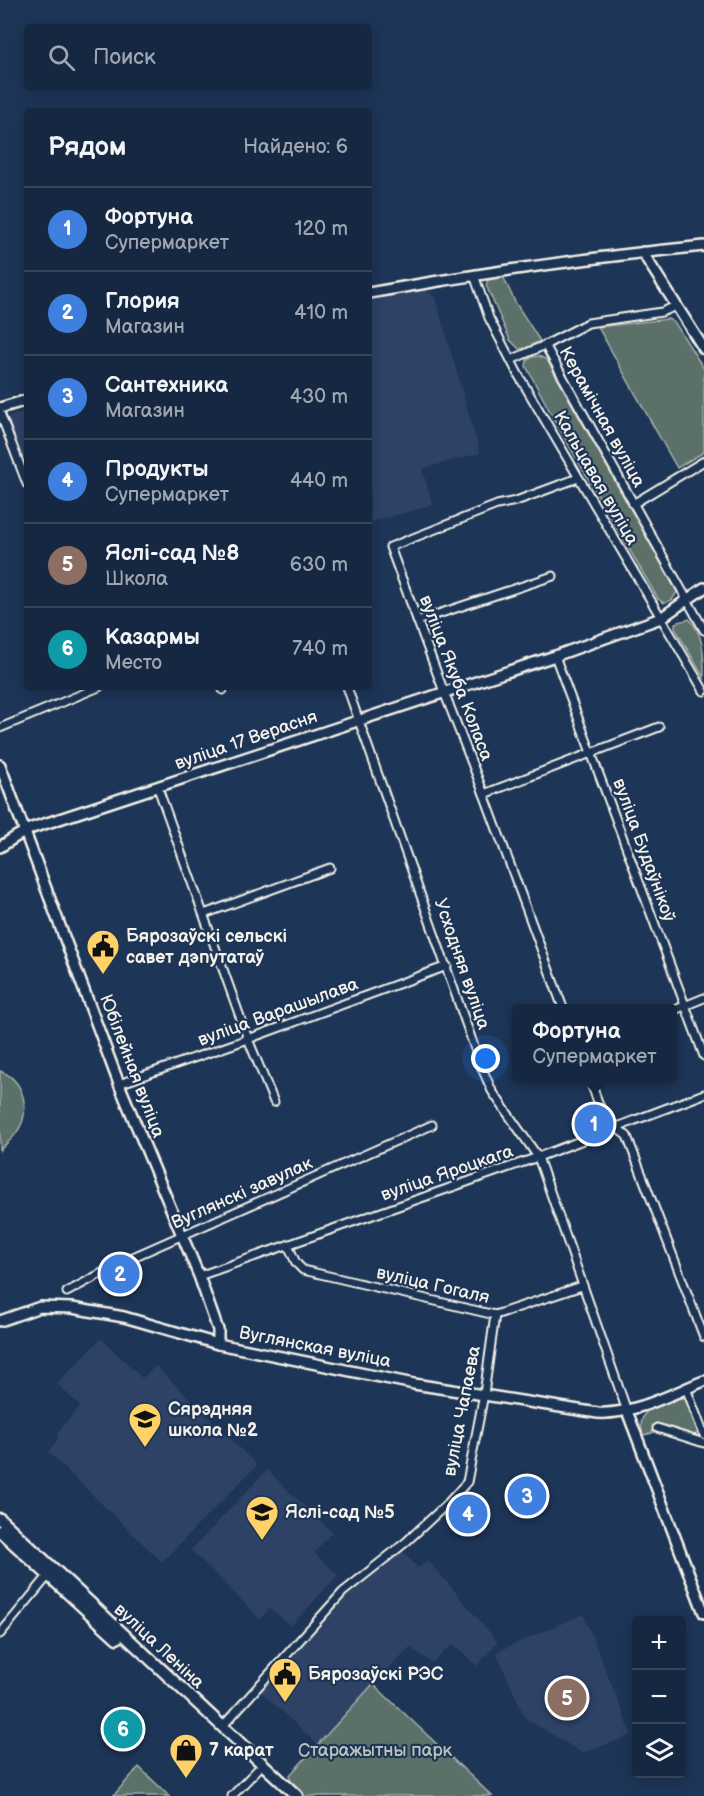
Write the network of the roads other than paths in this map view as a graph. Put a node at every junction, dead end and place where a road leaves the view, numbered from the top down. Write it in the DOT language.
graph roads {
  1 [pos="704,246"];
  2 [pos="644,252"];
  3 [pos="474,275"];
  4 [pos="372,292"];
  5 [pos="676,306"];
  6 [pos="545,345"];
  7 [pos="704,349"];
  8 [pos="511,360"];
  9 [pos="24,401"];
  10 [pos="0,408"];
  11 [pos="0,413"];
  12 [pos="704,461"];
  13 [pos="24,476"];
  14 [pos="578,478"];
  15 [pos="633,504"];
  16 [pos="553,576"];
  17 [pos="704,588"];
  18 [pos="686,600"];
  19 [pos="661,618"];
  20 [pos="417,621"];
  21 [pos="704,630"];
  22 [pos="555,656"];
  23 [pos="92,690"];
  24 [pos="348,690"];
  25 [pos="704,691"];
  26 [pos="444,692"];
  27 [pos="359,719"];
  28 [pos="659,727"];
  29 [pos="0,728"];
  30 [pos="592,752"];
  31 [pos="0,765"];
  32 [pos="158,788"];
  33 [pos="484,794"];
  34 [pos="24,832"];
  35 [pos="0,847"];
  36 [pos="330,868"];
  37 [pos="204,914"];
  38 [pos="447,966"];
  39 [pos="704,998"];
  40 [pos="562,1004"];
  41 [pos="686,1005"];
  42 [pos="677,1009"];
  43 [pos="248,1040"];
  44 [pos="704,1056"];
  45 [pos="590,1082"];
  46 [pos="119,1084"];
  47 [pos="704,1094"];
  48 [pos="274,1102"];
  49 [pos="432,1125"];
  50 [pos="616,1128"];
  51 [pos="538,1157"];
  52 [pos="183,1236"];
  53 [pos="288,1245"];
  54 [pos="199,1276"];
  55 [pos="582,1286"];
  56 [pos="67,1292"];
  57 [pos="495,1315"];
  58 [pos="0,1321"];
  59 [pos="704,1338"];
  60 [pos="218,1344"];
  61 [pos="704,1381"];
  62 [pos="686,1388"];
  63 [pos="484,1394"];
  64 [pos="627,1411"];
  65 [pos="657,1428"];
  66 [pos="704,1436"];
  67 [pos="704,1443"];
  68 [pos="0,1519"];
  69 [pos="0,1531"];
  70 [pos="51,1573"];
  71 [pos="704,1613"];
  72 [pos="0,1634"];
  73 [pos="220,1729"];
  74 [pos="260,1766"];
  75 [pos="232,1796"];
  76 [pos="287,1796"];
  77 [pos="297,1796"];
  1 -- 2 [label="street"];
  2 -- 3 [label="street"];
  2 -- 5 [label="street"];
  3 -- 4 [label="street"];
  3 -- 8 [label="street, Кальцавая вуліца"];
  5 -- 6 [label="street"];
  5 -- 7 [label="street"];
  6 -- 8 [label="street"];
  6 -- 15 [label="street, Керамічная вуліца"];
  8 -- 14 [label="street, Кальцавая вуліца"];
  9 -- 10 [label="street"];
  11 -- 13 [label="street"];
  12 -- 15 [label="street"];
  14 -- 19 [label="street, Кальцавая вуліца"];
  14 -- 20 [label="street, вуліца Якуба Коласа"];
  15 -- 18 [label="street, Керамічная вуліца"];
  16 -- 20 [label="street"];
  17 -- 18 [label="street, вуліца 17 Верасня"];
  18 -- 19 [label="street, вуліца 17 Верасня"];
  18 -- 21 [label="street, Керамічная вуліца"];
  19 -- 22 [label="street, вуліца 17 Верасня"];
  19 -- 25 [label="street, Кальцавая вуліца"];
  20 -- 26 [label="street, вуліца Якуба Коласа"];
  22 -- 26 [label="street, вуліца 17 Верасня"];
  22 -- 30 [label="street, вуліца Будаўнікоў"];
  23 -- 29 [label="street"];
  24 -- 27 [label="street, Усходняя вуліца"];
  26 -- 27 [label="street, вуліца 17 Верасня"];
  26 -- 33 [label="street, вуліца Якуба Коласа"];
  27 -- 32 [label="street, вуліца 17 Верасня"];
  27 -- 38 [label="street, Усходняя вуліца"];
  28 -- 30 [label="street"];
  30 -- 33 [label="street"];
  30 -- 41 [label="street, вуліца Будаўнікоў"];
  31 -- 34 [label="street, Юбілейная вуліца"];
  32 -- 34 [label="street, вуліца 17 Верасня"];
  32 -- 37 [label="street"];
  33 -- 40 [label="street, вуліца Якуба Коласа"];
  34 -- 35 [label="street, вуліца 17 Верасня"];
  34 -- 46 [label="street, Юбілейная вуліца"];
  36 -- 37 [label="street"];
  37 -- 43 [label="street"];
  38 -- 43 [label="street, вуліца Варашылава"];
  38 -- 51 [label="street, Усходняя вуліца"];
  39 -- 41 [label="street"];
  41 -- 42 [label="street"];
  41 -- 44 [label="street, вуліца Будаўнікоў"];
  43 -- 46 [label="street, вуліца Варашылава"];
  43 -- 48 [label="street"];
  45 -- 50 [label="street"];
  46 -- 52 [label="street, Юбілейная вуліца"];
  47 -- 50 [label="street, вуліца Яроцкага"];
  49 -- 52 [label="street, Вуглянскі завулак"];
  50 -- 51 [label="street, вуліца Яроцкага"];
  50 -- 59 [label="street"];
  51 -- 53 [label="street, вуліца Яроцкага"];
  51 -- 55 [label="street, Усходняя вуліца"];
  52 -- 54 [label="street, Юбілейная вуліца"];
  52 -- 56 [label="street, Вуглянскі завулак"];
  53 -- 54 [label="street, вуліца Яроцкага"];
  53 -- 57 [label="street, вуліца Гогаля"];
  54 -- 60 [label="street, Юбілейная вуліца"];
  55 -- 57 [label="street, вуліца Гогаля"];
  55 -- 64 [label="street, Усходняя вуліца"];
  57 -- 63 [label="street, вуліца Чапаева"];
  58 -- 60 [label="street, Вуглянская вуліца"];
  60 -- 63 [label="street, Вуглянская вуліца"];
  61 -- 62 [label="street, Вуглянская вуліца"];
  62 -- 64 [label="street, Вуглянская вуліца"];
  62 -- 66 [label="street"];
  63 -- 64 [label="street, Вуглянская вуліца"];
  63 -- 73 [label="street, вуліца Чапаева"];
  64 -- 71 [label="street"];
  65 -- 67 [label="street"];
  68 -- 70 [label="main road, вуліца Леніна"];
  69 -- 70 [label="main road, вуліца Леніна"];
  70 -- 72 [label="street"];
  70 -- 73 [label="main road, вуліца Леніна"];
  73 -- 74 [label="main road, вуліца Леніна"];
  74 -- 75 [label="street"];
  74 -- 76 [label="main road, вуліца Леніна"];
  74 -- 77 [label="main road, вуліца Леніна"];
}
